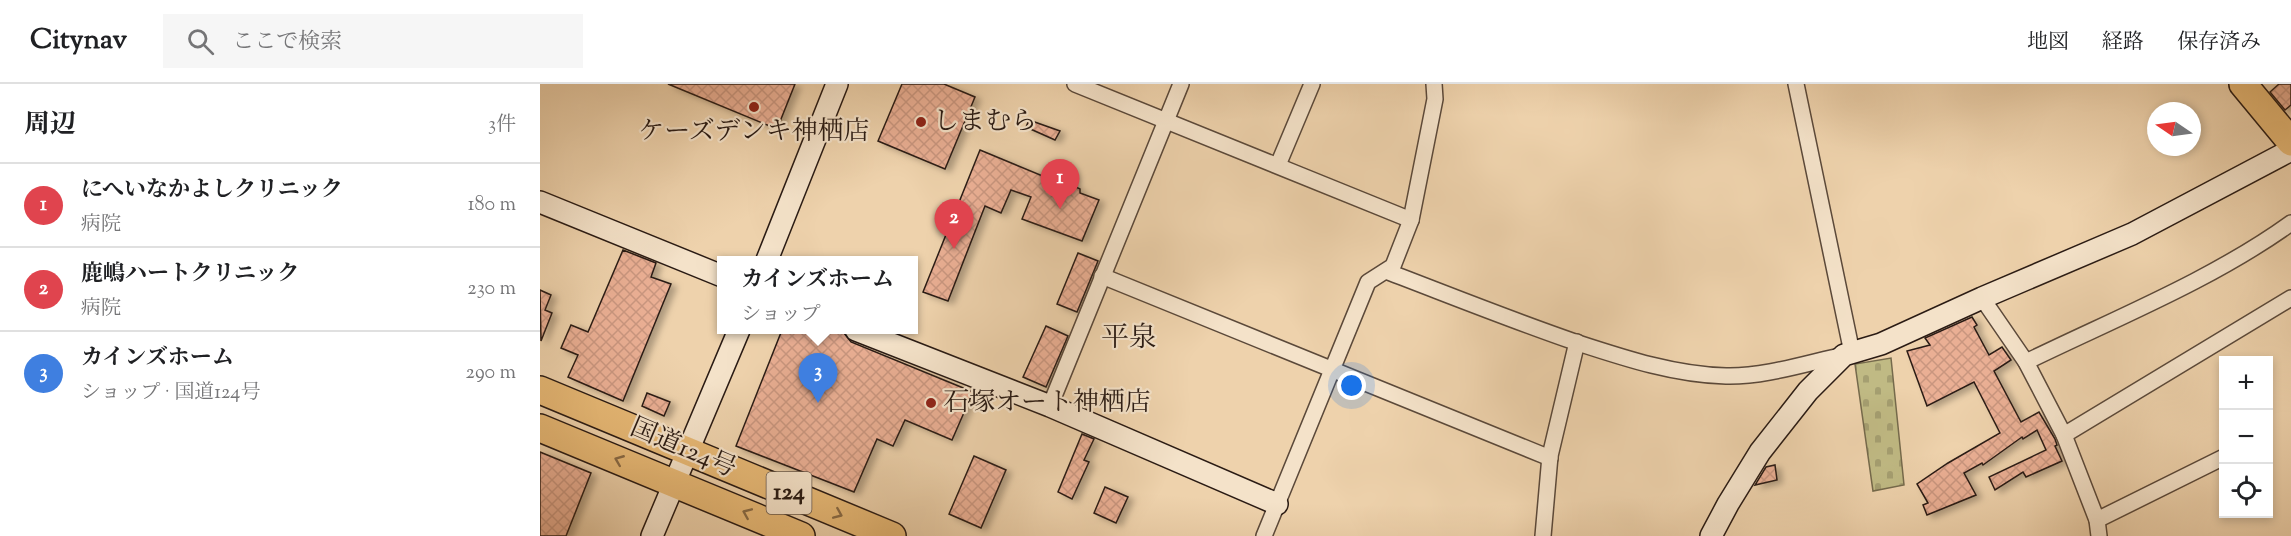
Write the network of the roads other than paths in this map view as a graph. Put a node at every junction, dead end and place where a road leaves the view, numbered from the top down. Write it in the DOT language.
graph roads {
  1 [pos="837,84"];
  2 [pos="1075,84"];
  3 [pos="1181,84"];
  4 [pos="1312,84"];
  5 [pos="1434,84"];
  6 [pos="1796,84"];
  7 [pos="2243,84"];
  8 [pos="1167,120"];
  9 [pos="2291,142"];
  10 [pos="2291,150"];
  11 [pos="1278,165"];
  12 [pos="540,202"];
  13 [pos="1411,220"];
  14 [pos="2291,223"];
  15 [pos="769,256"];
  16 [pos="1386,271"];
  17 [pos="717,274"];
  18 [pos="1102,276"];
  19 [pos="1982,298"];
  20 [pos="2291,298"];
  21 [pos="737,334"];
  22 [pos="866,334"];
  23 [pos="1577,342"];
  24 [pos="1844,355"];
  25 [pos="2026,362"];
  26 [pos="1332,371"];
  27 [pos="540,390"];
  28 [pos="1050,406"];
  29 [pos="540,428"];
  30 [pos="2064,435"];
  31 [pos="687,451"];
  32 [pos="1550,458"];
  33 [pos="2219,459"];
  34 [pos="674,482"];
  35 [pos="1277,504"];
  36 [pos="2097,520"];
  37 [pos="652,536"];
  38 [pos="801,536"];
  39 [pos="892,536"];
  40 [pos="1264,536"];
  41 [pos="1543,536"];
  42 [pos="1711,536"];
  43 [pos="2099,536"];
  1 -- 15 [label="street"];
  2 -- 8 [label="street"];
  3 -- 8 [label="street"];
  4 -- 11 [label="street"];
  5 -- 13 [label="street"];
  6 -- 24 [label="street"];
  7 -- 9 [label="highway"];
  8 -- 11 [label="street"];
  8 -- 18 [label="street"];
  10 -- 19 [label="street"];
  11 -- 13 [label="street"];
  12 -- 17 [label="street"];
  13 -- 16 [label="street"];
  14 -- 25 [label="street"];
  16 -- 23 [label="street"];
  16 -- 26 [label="street"];
  18 -- 26 [label="street"];
  18 -- 28 [label="street"];
  19 -- 24 [label="street"];
  19 -- 25 [label="street"];
  20 -- 30 [label="street"];
  21 -- 31 [label="street"];
  22 -- 28 [label="street"];
  23 -- 24 [label="street"];
  23 -- 32 [label="street"];
  24 -- 42 [label="street"];
  25 -- 30 [label="street"];
  26 -- 32 [label="street"];
  26 -- 35 [label="street"];
  27 -- 31 [label="highway, 国道124号 / 124"];
  28 -- 35 [label="street"];
  34 -- 29 [label="highway, 国道124号 / 124, one-way"];
  30 -- 36 [label="street"];
  31 -- 34 [label="street"];
  31 -- 39 [label="highway, 国道124号 / 124, one-way"];
  32 -- 41 [label="street"];
  33 -- 36 [label="street"];
  34 -- 37 [label="street"];
  38 -- 34 [label="highway, 国道124号 / 124, one-way"];
  35 -- 40 [label="street"];
  36 -- 43 [label="street"];
}
